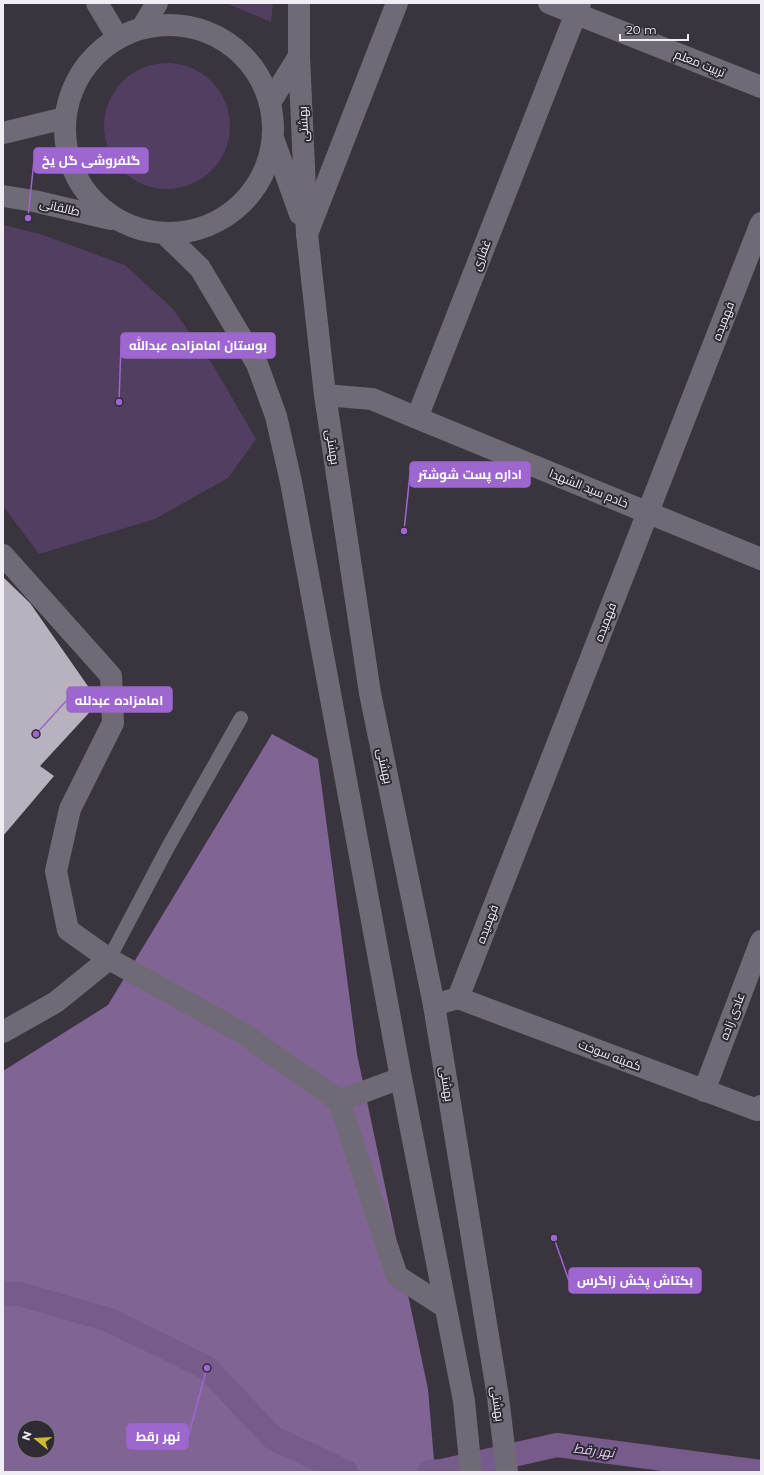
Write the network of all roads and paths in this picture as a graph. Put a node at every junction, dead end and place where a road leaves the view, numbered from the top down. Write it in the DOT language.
graph roads {
  1 [pos="97,3"];
  2 [pos="156,3"];
  3 [pos="299,3"];
  4 [pos="397,3"];
  5 [pos="549,3"];
  6 [pos="578,8"];
  7 [pos="142,28"];
  8 [pos="118,38"];
  9 [pos="299,56"];
  10 [pos="761,87"];
  11 [pos="270,101"];
  12 [pos="65,118"];
  13 [pos="3,133"];
  14 [pos="274,141"];
  15 [pos="3,196"];
  16 [pos="117,221"];
  17 [pos="761,223"];
  18 [pos="308,234"];
  19 [pos="166,235"];
  20 [pos="325,395"];
  21 [pos="417,418"];
  22 [pos="648,512"];
  23 [pos="3,555"];
  24 [pos="761,559"];
  25 [pos="241,718"];
  26 [pos="761,941"];
  27 [pos="109,959"];
  28 [pos="458,998"];
  29 [pos="434,1005"];
  30 [pos="3,1032"];
  31 [pos="401,1078"];
  32 [pos="704,1091"];
  33 [pos="339,1101"];
  34 [pos="761,1106"];
  35 [pos="445,1307"];
  36 [pos="472,1472"];
  37 [pos="507,1472"];
  1 -- 8 [label="street"];
  2 -- 7 [label="street"];
  3 -- 9 [label="street, بهشتی"];
  4 -- 18 [label="street"];
  5 -- 6 [label="street, تربیت معلم"];
  6 -- 10 [label="street, تربیت معلم"];
  6 -- 21 [label="street, غفاری"];
  7 -- 8 [label="street"];
  7 -- 11 [label="street"];
  8 -- 12 [label="street"];
  9 -- 11 [label="street"];
  9 -- 18 [label="street, بهشتی"];
  11 -- 14 [label="street"];
  12 -- 13 [label="street"];
  12 -- 16 [label="street"];
  14 -- 18 [label="street"];
  14 -- 19 [label="street"];
  15 -- 16 [label="street, طالقانی"];
  16 -- 19 [label="street"];
  17 -- 22 [label="street, فهمیده"];
  18 -- 20 [label="street, بهشتی"];
  19 -- 31 [label="street"];
  20 -- 21 [label="street"];
  20 -- 29 [label="street, بهشتی"];
  21 -- 22 [label="street, خادم سید الشهدا"];
  22 -- 24 [label="street, خادم سید الشهدا"];
  22 -- 28 [label="street, فهمیده"];
  23 -- 27 [label="street"];
  25 -- 27 [label="lane"];
  26 -- 32 [label="street, عادی زاده"];
  27 -- 30 [label="street"];
  27 -- 33 [label="street"];
  28 -- 29 [label="street"];
  28 -- 32 [label="street, کمیته سوخت"];
  29 -- 37 [label="street, بهشتی"];
  31 -- 33 [label="street"];
  31 -- 35 [label="street"];
  32 -- 34 [label="street, کمیته سوخت"];
  33 -- 35 [label="street"];
  35 -- 36 [label="street"];
}
